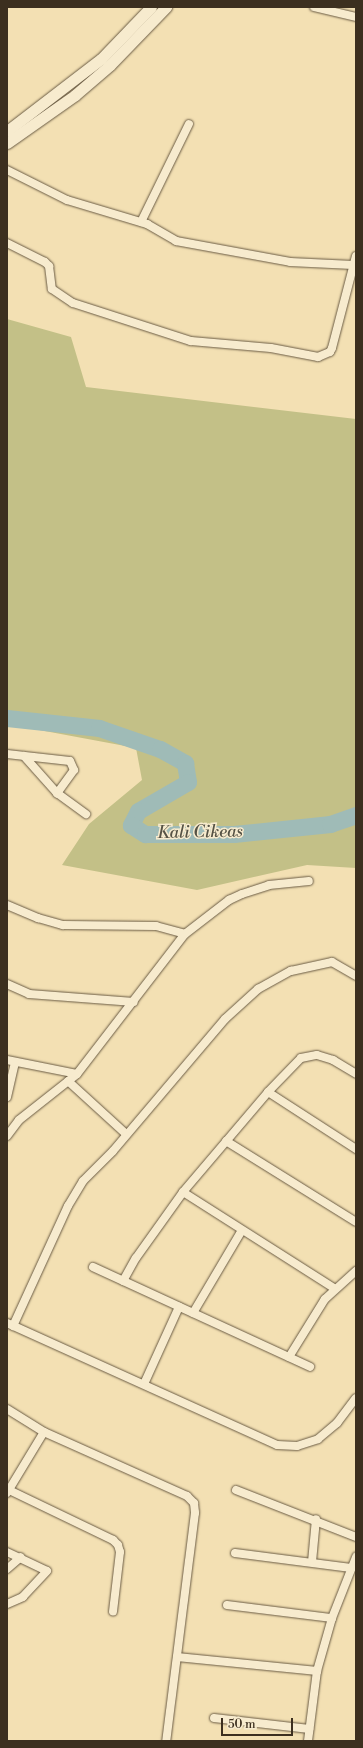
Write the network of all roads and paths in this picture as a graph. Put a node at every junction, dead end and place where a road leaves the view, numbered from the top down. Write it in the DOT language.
graph roads {
  1 [pos="151,7"];
  2 [pos="166,7"];
  3 [pos="314,7"];
  4 [pos="356,17"];
  5 [pos="189,124"];
  6 [pos="7,131"];
  7 [pos="7,143"];
  8 [pos="7,170"];
  9 [pos="141,222"];
  10 [pos="7,243"];
  11 [pos="356,256"];
  12 [pos="353,265"];
  13 [pos="353,280"];
  14 [pos="7,754"];
  15 [pos="24,756"];
  16 [pos="57,793"];
  17 [pos="86,814"];
  18 [pos="309,881"];
  19 [pos="7,905"];
  20 [pos="185,934"];
  21 [pos="356,976"];
  22 [pos="7,984"];
  23 [pos="134,1002"];
  24 [pos="7,1060"];
  25 [pos="15,1064"];
  26 [pos="77,1074"];
  27 [pos="356,1074"];
  28 [pos="68,1081"];
  29 [pos="268,1092"];
  30 [pos="7,1097"];
  31 [pos="126,1134"];
  32 [pos="7,1136"];
  33 [pos="226,1141"];
  34 [pos="356,1149"];
  35 [pos="183,1192"];
  36 [pos="356,1222"];
  37 [pos="242,1230"];
  38 [pos="93,1267"];
  39 [pos="356,1271"];
  40 [pos="123,1281"];
  41 [pos="335,1289"];
  42 [pos="179,1307"];
  43 [pos="193,1313"];
  44 [pos="10,1324"];
  45 [pos="289,1357"];
  46 [pos="310,1367"];
  47 [pos="144,1384"];
  48 [pos="356,1398"];
  49 [pos="7,1409"];
  50 [pos="44,1432"];
  51 [pos="8,1490"];
  52 [pos="236,1490"];
  53 [pos="316,1519"];
  54 [pos="356,1537"];
  55 [pos="7,1552"];
  56 [pos="235,1553"];
  57 [pos="21,1557"];
  58 [pos="356,1557"];
  59 [pos="312,1562"];
  60 [pos="351,1568"];
  61 [pos="7,1569"];
  62 [pos="7,1604"];
  63 [pos="227,1605"];
  64 [pos="113,1612"];
  65 [pos="332,1618"];
  66 [pos="177,1657"];
  67 [pos="317,1670"];
  68 [pos="214,1718"];
  69 [pos="309,1729"];
  70 [pos="166,1741"];
  71 [pos="308,1741"];
  1 -- 6 [label="main road"];
  2 -- 7 [label="main road"];
  3 -- 4 [label="street"];
  5 -- 9 [label="street"];
  8 -- 9 [label="street"];
  9 -- 12 [label="street"];
  10 -- 13 [label="street"];
  11 -- 12 [label="street"];
  12 -- 13 [label="street"];
  14 -- 15 [label="street"];
  15 -- 16 [label="street"];
  15 -- 16 [label="street"];
  16 -- 17 [label="street"];
  18 -- 20 [label="street"];
  19 -- 20 [label="street"];
  20 -- 23 [label="street"];
  21 -- 31 [label="street"];
  22 -- 23 [label="street"];
  23 -- 26 [label="street"];
  24 -- 25 [label="street"];
  25 -- 26 [label="street"];
  25 -- 30 [label="street"];
  26 -- 28 [label="street"];
  27 -- 29 [label="street"];
  28 -- 31 [label="street"];
  28 -- 32 [label="street"];
  29 -- 33 [label="street"];
  29 -- 34 [label="street"];
  31 -- 44 [label="street"];
  33 -- 35 [label="street"];
  33 -- 36 [label="street"];
  35 -- 37 [label="street"];
  35 -- 40 [label="street"];
  37 -- 41 [label="street"];
  37 -- 43 [label="street"];
  38 -- 40 [label="street"];
  39 -- 41 [label="street"];
  40 -- 42 [label="street"];
  41 -- 45 [label="street"];
  42 -- 43 [label="street"];
  42 -- 47 [label="street"];
  43 -- 45 [label="street"];
  44 -- 47 [label="street"];
  45 -- 46 [label="street"];
  47 -- 48 [label="street"];
  49 -- 50 [label="street"];
  50 -- 51 [label="street"];
  50 -- 66 [label="street"];
  51 -- 64 [label="street"];
  52 -- 53 [label="street"];
  53 -- 54 [label="street"];
  53 -- 59 [label="street"];
  55 -- 57 [label="street"];
  56 -- 59 [label="street"];
  57 -- 61 [label="street"];
  57 -- 62 [label="street"];
  58 -- 60 [label="street"];
  59 -- 60 [label="street"];
  60 -- 65 [label="street"];
  63 -- 65 [label="street"];
  65 -- 67 [label="street"];
  66 -- 67 [label="street"];
  66 -- 70 [label="street"];
  67 -- 69 [label="street"];
  68 -- 69 [label="street"];
  69 -- 71 [label="street"];
}
